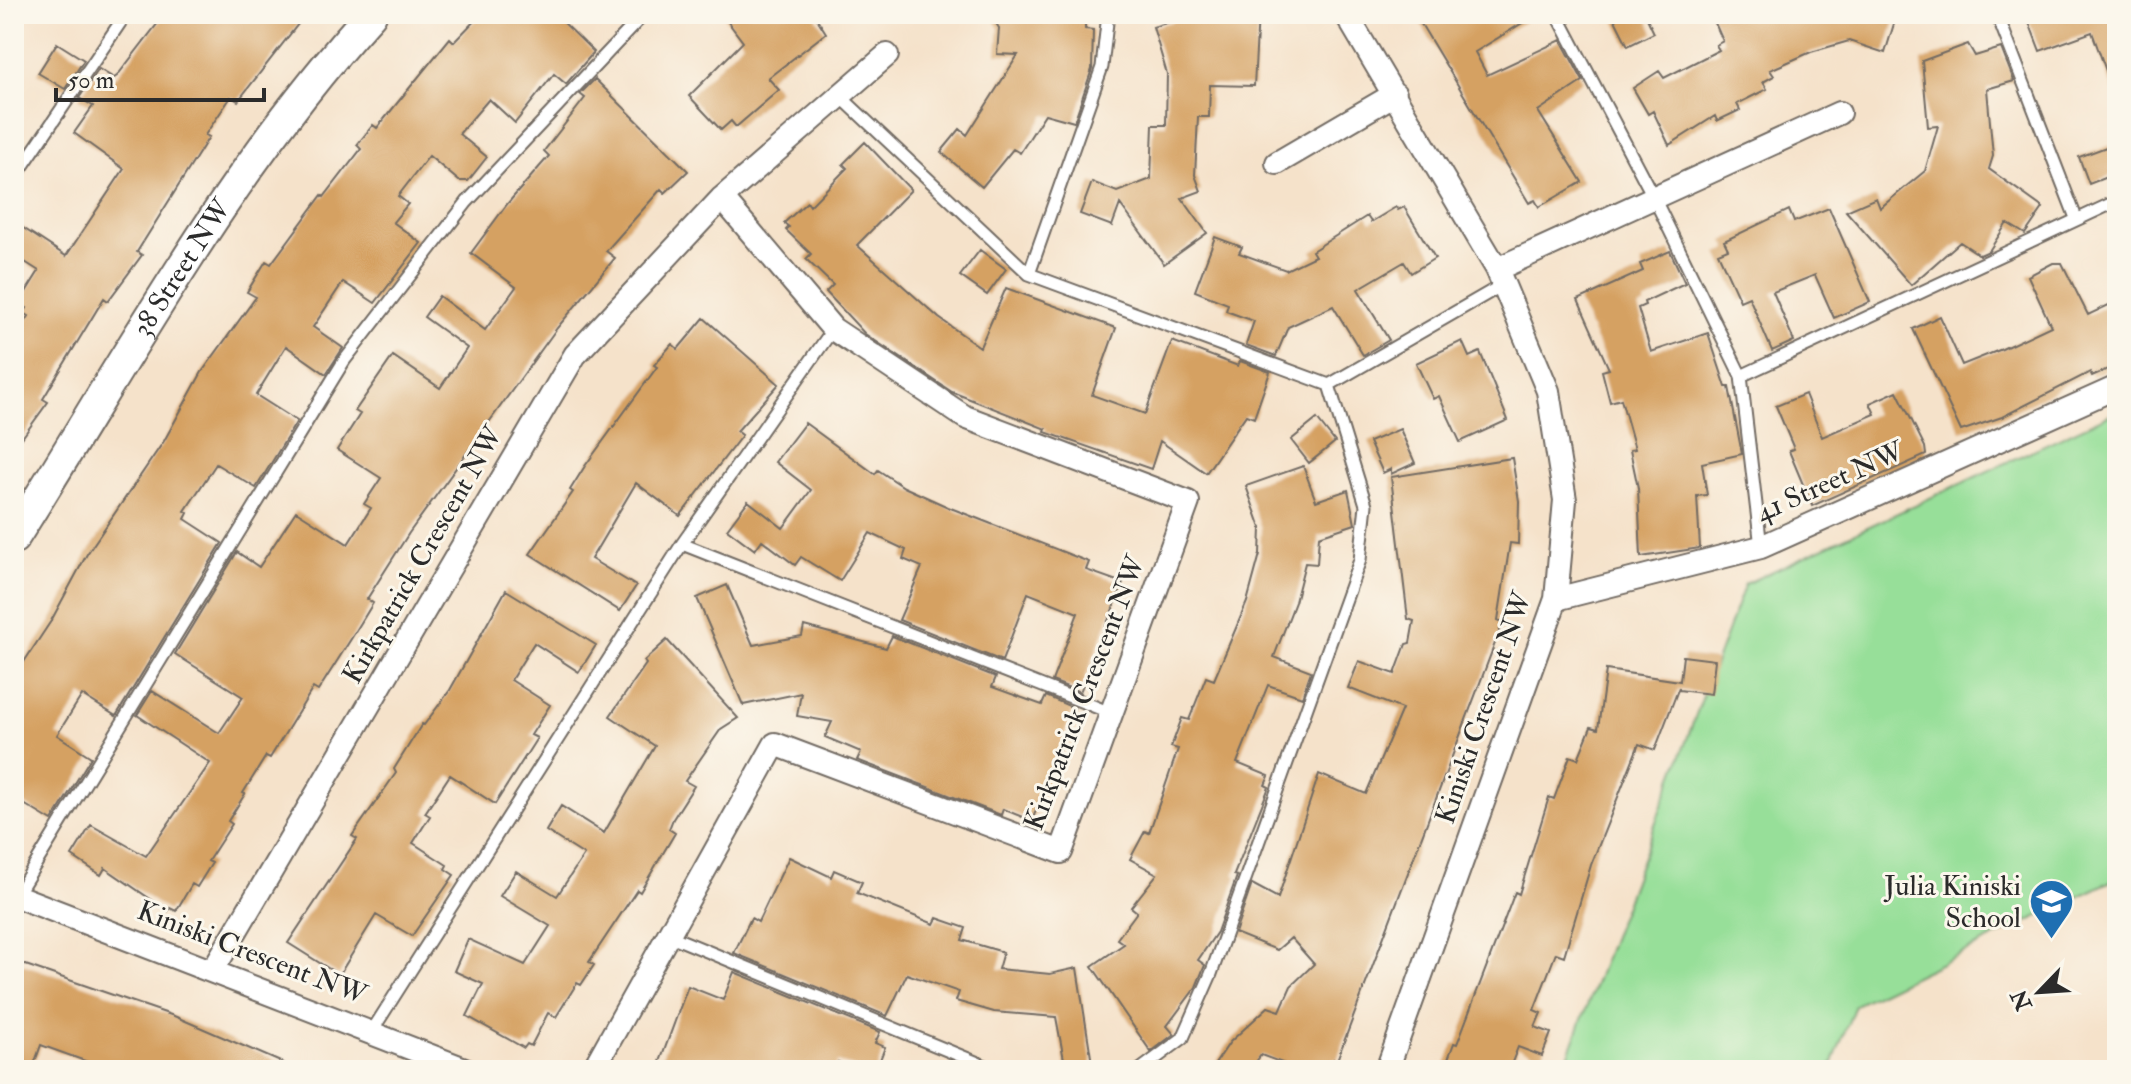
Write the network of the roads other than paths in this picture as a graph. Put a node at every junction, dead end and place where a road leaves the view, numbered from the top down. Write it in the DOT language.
graph roads {
  1 [pos="126,14"];
  2 [pos="371,14"];
  3 [pos="644,14"];
  4 [pos="1108,14"];
  5 [pos="1346,14"];
  6 [pos="1557,14"];
  7 [pos="1997,14"];
  8 [pos="887,55"];
  9 [pos="1395,94"];
  10 [pos="840,96"];
  11 [pos="1839,113"];
  12 [pos="1277,163"];
  13 [pos="14,179"];
  14 [pos="722,198"];
  15 [pos="1654,198"];
  16 [pos="2117,201"];
  17 [pos="2076,218"];
  18 [pos="1029,274"];
  19 [pos="1500,276"];
  20 [pos="833,329"];
  21 [pos="1741,376"];
  22 [pos="1329,385"];
  23 [pos="2117,387"];
  24 [pos="14,538"];
  25 [pos="682,544"];
  26 [pos="1761,547"];
  27 [pos="1556,599"];
  28 [pos="1111,713"];
  29 [pos="15,896"];
  30 [pos="668,935"];
  31 [pos="213,970"];
  32 [pos="372,1031"];
  33 [pos="467,1070"];
  34 [pos="593,1070"];
  35 [pos="995,1070"];
  36 [pos="1140,1070"];
  37 [pos="1387,1070"];
  1 -- 13 [label="lane"];
  2 -- 24 [label="street, 38 Street NW"];
  3 -- 29 [label="lane"];
  4 -- 18 [label="lane"];
  5 -- 9 [label="street, Kiniski Crescent NW"];
  6 -- 15 [label="lane"];
  7 -- 17 [label="lane"];
  8 -- 10 [label="street, Kirkpatrick Crescent NW"];
  9 -- 12 [label="street"];
  9 -- 19 [label="street, Kiniski Crescent NW"];
  10 -- 14 [label="street, Kirkpatrick Crescent NW"];
  10 -- 18 [label="lane"];
  11 -- 15 [label="street"];
  14 -- 20 [label="street, Kirkpatrick Crescent NW"];
  14 -- 31 [label="street, Kirkpatrick Crescent NW"];
  15 -- 19 [label="street"];
  15 -- 21 [label="lane"];
  16 -- 17 [label="lane"];
  17 -- 21 [label="lane"];
  18 -- 22 [label="lane"];
  19 -- 22 [label="lane"];
  19 -- 27 [label="street, Kiniski Crescent NW"];
  20 -- 25 [label="lane"];
  20 -- 28 [label="street, Kirkpatrick Crescent NW"];
  21 -- 26 [label="lane"];
  22 -- 36 [label="lane"];
  23 -- 26 [label="street, 41 Street NW"];
  25 -- 28 [label="lane"];
  25 -- 32 [label="lane"];
  26 -- 27 [label="street, 41 Street NW"];
  27 -- 37 [label="street, Kiniski Crescent NW"];
  28 -- 30 [label="street, Kirkpatrick Crescent NW"];
  29 -- 31 [label="street, Kiniski Crescent NW"];
  30 -- 34 [label="street, Kirkpatrick Crescent NW"];
  30 -- 35 [label="lane"];
  31 -- 32 [label="street, Kiniski Crescent NW"];
  32 -- 33 [label="street, Kiniski Crescent NW"];
}
